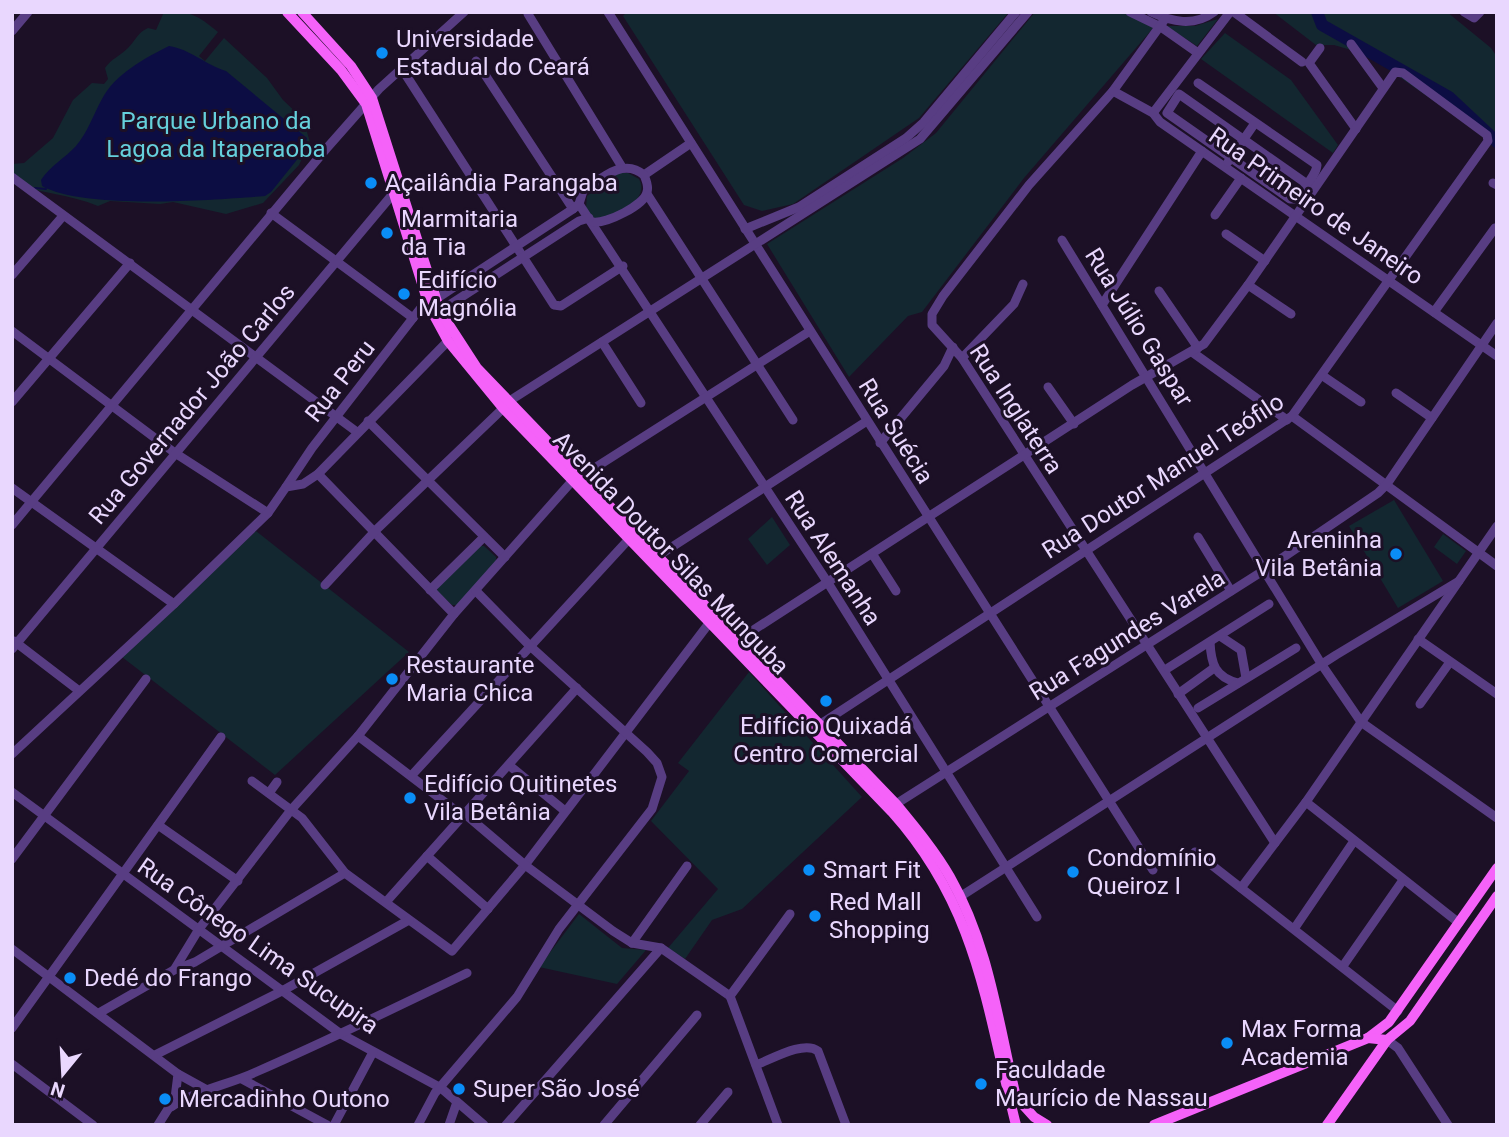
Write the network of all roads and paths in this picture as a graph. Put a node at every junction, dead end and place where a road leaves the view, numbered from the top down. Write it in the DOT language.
graph roads {
  1 [pos="28,12"];
  2 [pos="287,12"];
  3 [pos="302,12"];
  4 [pos="464,12"];
  5 [pos="608,12"];
  6 [pos="1016,12"];
  7 [pos="1028,12"];
  8 [pos="1130,12"];
  9 [pos="1151,12"];
  10 [pos="1214,12"];
  11 [pos="1232,12"];
  12 [pos="1464,12"];
  13 [pos="1480,12"];
  14 [pos="528,14"];
  15 [pos="1163,23"];
  16 [pos="12,31"];
  17 [pos="1351,44"];
  18 [pos="1320,48"];
  19 [pos="991,50"];
  20 [pos="1198,53"];
  21 [pos="476,61"];
  22 [pos="1302,62"];
  23 [pos="402,69"];
  24 [pos="1198,83"];
  25 [pos="1383,88"];
  26 [pos="1113,91"];
  27 [pos="369,101"];
  28 [pos="1153,113"];
  29 [pos="1255,123"];
  30 [pos="1356,129"];
  31 [pos="1243,140"];
  32 [pos="691,143"];
  33 [pos="1202,151"];
  34 [pos="1231,157"];
  35 [pos="622,167"];
  36 [pos="1225,167"];
  37 [pos="644,174"];
  38 [pos="12,177"];
  39 [pos="1241,178"];
  40 [pos="1307,184"];
  41 [pos="398,188"];
  42 [pos="647,194"];
  43 [pos="576,206"];
  44 [pos="271,213"];
  45 [pos="1215,215"];
  46 [pos="1295,215"];
  47 [pos="63,216"];
  48 [pos="591,220"];
  49 [pos="767,220"];
  50 [pos="1495,228"];
  51 [pos="746,229"];
  52 [pos="776,233"];
  53 [pos="1226,234"];
  54 [pos="1062,240"];
  55 [pos="755,244"];
  56 [pos="517,248"];
  57 [pos="523,257"];
  58 [pos="337,261"];
  59 [pos="1265,261"];
  60 [pos="130,263"];
  61 [pos="623,266"];
  62 [pos="14,269"];
  63 [pos="703,276"];
  64 [pos="1389,279"];
  65 [pos="1023,284"];
  66 [pos="461,285"];
  67 [pos="1248,285"];
  68 [pos="1158,291"];
  69 [pos="467,294"];
  70 [pos="431,300"];
  71 [pos="1102,305"];
  72 [pos="191,309"];
  73 [pos="651,310"];
  74 [pos="440,311"];
  75 [pos="1434,312"];
  76 [pos="1291,314"];
  77 [pos="413,318"];
  78 [pos="1497,323"];
  79 [pos="12,331"];
  80 [pos="810,331"];
  81 [pos="447,341"];
  82 [pos="603,342"];
  83 [pos="1481,345"];
  84 [pos="953,347"];
  85 [pos="1195,350"];
  86 [pos="1497,356"];
  87 [pos="49,357"];
  88 [pos="255,357"];
  89 [pos="962,358"];
  90 [pos="758,365"];
  91 [pos="1148,376"];
  92 [pos="1323,376"];
  93 [pos="1048,387"];
  94 [pos="1396,393"];
  95 [pos="706,396"];
  96 [pos="12,402"];
  97 [pos="1361,402"];
  98 [pos="641,403"];
  99 [pos="112,405"];
  100 [pos="506,405"];
  101 [pos="337,416"];
  102 [pos="1290,418"];
  103 [pos="1432,418"];
  104 [pos="793,420"];
  105 [pos="368,421"];
  106 [pos="867,421"];
  107 [pos="1074,424"];
  108 [pos="358,432"];
  109 [pos="880,443"];
  110 [pos="175,453"];
  111 [pos="1024,456"];
  112 [pos="1206,472"];
  113 [pos="318,474"];
  114 [pos="578,478"];
  115 [pos="429,479"];
  116 [pos="1387,484"];
  117 [pos="764,486"];
  118 [pos="286,487"];
  119 [pos="12,488"];
  120 [pos="31,501"];
  121 [pos="268,513"];
  122 [pos="928,518"];
  123 [pos="12,525"];
  124 [pos="1497,527"];
  125 [pos="376,530"];
  126 [pos="484,537"];
  127 [pos="1198,537"];
  128 [pos="629,539"];
  129 [pos="97,548"];
  130 [pos="1085,551"];
  131 [pos="1480,552"];
  132 [pos="873,555"];
  133 [pos="658,556"];
  134 [pos="505,557"];
  135 [pos="1497,566"];
  136 [pos="1266,569"];
  137 [pos="828,583"];
  138 [pos="325,585"];
  139 [pos="430,590"];
  140 [pos="476,590"];
  141 [pos="896,591"];
  142 [pos="1231,591"];
  143 [pos="1445,594"];
  144 [pos="174,604"];
  145 [pos="1269,604"];
  146 [pos="988,612"];
  147 [pos="454,614"];
  148 [pos="711,620"];
  149 [pos="1220,636"];
  150 [pos="1418,639"];
  151 [pos="1210,642"];
  152 [pos="733,643"];
  153 [pos="14,644"];
  154 [pos="1147,645"];
  155 [pos="530,646"];
  156 [pos="1296,648"];
  157 [pos="1450,662"];
  158 [pos="1322,664"];
  159 [pos="1168,668"];
  160 [pos="1214,668"];
  161 [pos="146,679"];
  162 [pos="888,679"];
  163 [pos="1242,680"];
  164 [pos="577,688"];
  165 [pos="78,690"];
  166 [pos="1178,694"];
  167 [pos="1497,694"];
  168 [pos="1420,704"];
  169 [pos="1048,707"];
  170 [pos="1198,708"];
  171 [pos="1361,722"];
  172 [pos="815,727"];
  173 [pos="625,733"];
  174 [pos="358,736"];
  175 [pos="221,737"];
  176 [pos="1208,739"];
  177 [pos="12,754"];
  178 [pos="510,766"];
  179 [pos="948,772"];
  180 [pos="412,775"];
  181 [pos="252,781"];
  182 [pos="277,782"];
  183 [pos="12,792"];
  184 [pos="269,793"];
  185 [pos="1111,802"];
  186 [pos="1306,802"];
  187 [pos="896,804"];
  188 [pos="292,810"];
  189 [pos="565,811"];
  190 [pos="464,815"];
  191 [pos="45,816"];
  192 [pos="1497,818"];
  193 [pos="158,825"];
  194 [pos="1354,841"];
  195 [pos="1275,843"];
  196 [pos="1195,852"];
  197 [pos="427,856"];
  198 [pos="12,859"];
  199 [pos="525,866"];
  200 [pos="687,866"];
  201 [pos="1007,868"];
  202 [pos="1497,868"];
  203 [pos="1153,870"];
  204 [pos="122,873"];
  205 [pos="345,873"];
  206 [pos="1404,880"];
  207 [pos="238,881"];
  208 [pos="1492,885"];
  209 [pos="1241,888"];
  210 [pos="1497,896"];
  211 [pos="957,899"];
  212 [pos="386,902"];
  213 [pos="577,905"];
  214 [pos="488,909"];
  215 [pos="790,914"];
  216 [pos="1037,917"];
  217 [pos="409,920"];
  218 [pos="1459,923"];
  219 [pos="199,929"];
  220 [pos="1294,929"];
  221 [pos="632,943"];
  222 [pos="222,946"];
  223 [pos="661,948"];
  224 [pos="12,949"];
  225 [pos="1343,967"];
  226 [pos="174,970"];
  227 [pos="467,973"];
  228 [pos="48,976"];
  229 [pos="282,990"];
  230 [pos="730,996"];
  231 [pos="1398,1011"];
  232 [pos="99,1013"];
  233 [pos="697,1015"];
  234 [pos="12,1027"];
  235 [pos="341,1034"];
  236 [pos="1368,1038"];
  237 [pos="1387,1040"];
  238 [pos="373,1052"];
  239 [pos="155,1055"];
  240 [pos="12,1064"];
  241 [pos="756,1065"];
  242 [pos="178,1074"];
  243 [pos="242,1079"];
  244 [pos="441,1088"];
  245 [pos="209,1090"];
  246 [pos="728,1092"];
  247 [pos="457,1102"];
  248 [pos="171,1107"];
  249 [pos="93,1125"];
  250 [pos="158,1125"];
  251 [pos="327,1125"];
  252 [pos="334,1125"];
  253 [pos="418,1125"];
  254 [pos="449,1125"];
  255 [pos="484,1125"];
  256 [pos="506,1125"];
  257 [pos="604,1125"];
  258 [pos="700,1125"];
  259 [pos="778,1125"];
  260 [pos="846,1125"];
  261 [pos="1016,1125"];
  262 [pos="1047,1125"];
  263 [pos="1154,1125"];
  264 [pos="1326,1125"];
  265 [pos="1448,1125"];
  1 -- 16 [label="street"];
  2 -- 27 [label="main road, Avenida Doutor Silas Munguba"];
  3 -- 27 [label="main road, Avenida Doutor Silas Munguba"];
  4 -- 23 [label="street"];
  5 -- 32 [label="street, Rua Suécia"];
  6 -- 19 [label="street"];
  7 -- 19 [label="street"];
  8 -- 15 [label="street"];
  9 -- 15 [label="street"];
  10 -- 15 [label="street"];
  11 -- 20 [label="street"];
  11 -- 22 [label="street"];
  12 -- 13 [label="street"];
  14 -- 35 [label="street"];
  15 -- 20 [label="street"];
  15 -- 26 [label="street, Rua Inglaterra"];
  17 -- 25 [label="street"];
  18 -- 30 [label="street"];
  19 -- 49 [label="street"];
  19 -- 52 [label="street"];
  20 -- 28 [label="street"];
  21 -- 43 [label="street"];
  23 -- 27 [label="street"];
  23 -- 56 [label="street"];
  24 -- 29 [label="street"];
  25 -- 30 [label="street"];
  25 -- 64 [label="street, Rua Doutor Manuel Teófilo"];
  26 -- 28 [label="street, Rua Primeiro de Janeiro"];
  26 -- 84 [label="street, Rua Inglaterra"];
  27 -- 41 [label="main road, Avenida Doutor Silas Munguba"];
  27 -- 44 [label="street"];
  28 -- 33 [label="street, Rua Primeiro de Janeiro"];
  29 -- 31 [label="street"];
  29 -- 40 [label="street"];
  30 -- 46 [label="street"];
  31 -- 34 [label="street"];
  31 -- 34 [label="street"];
  31 -- 40 [label="street"];
  32 -- 37 [label="street"];
  32 -- 51 [label="street, Rua Suécia"];
  33 -- 36 [label="street, Rua Primeiro de Janeiro"];
  33 -- 71 [label="street"];
  34 -- 36 [label="street"];
  34 -- 40 [label="street"];
  35 -- 37 [label="street"];
  35 -- 43 [label="street, Rua Peru"];
  36 -- 39 [label="street, Rua Primeiro de Janeiro"];
  37 -- 42 [label="street"];
  38 -- 47 [label="street"];
  39 -- 45 [label="street"];
  39 -- 46 [label="street, Rua Primeiro de Janeiro"];
  41 -- 58 [label="street, Rua Governador João Carlos"];
  41 -- 70 [label="main road, Avenida Doutor Silas Munguba"];
  42 -- 48 [label="street"];
  42 -- 63 [label="street"];
  43 -- 48 [label="street"];
  43 -- 56 [label="street, Rua Peru"];
  44 -- 58 [label="street"];
  44 -- 72 [label="street"];
  46 -- 59 [label="street"];
  46 -- 64 [label="street, Rua Primeiro de Janeiro"];
  47 -- 60 [label="street"];
  47 -- 62 [label="street"];
  48 -- 57 [label="street"];
  48 -- 61 [label="street, Rua Alemanha"];
  49 -- 51 [label="street"];
  49 -- 52 [label="street"];
  50 -- 75 [label="street"];
  51 -- 55 [label="street, Rua Suécia"];
  52 -- 55 [label="street"];
  53 -- 59 [label="street"];
  54 -- 71 [label="street, Rua Júlio Gaspar"];
  55 -- 63 [label="street"];
  55 -- 80 [label="street, Rua Suécia"];
  56 -- 57 [label="street"];
  56 -- 66 [label="street, Rua Peru"];
  57 -- 61 [label="street"];
  57 -- 69 [label="street"];
  58 -- 77 [label="street"];
  58 -- 88 [label="street, Rua Governador João Carlos"];
  59 -- 67 [label="street"];
  60 -- 72 [label="street"];
  60 -- 87 [label="street"];
  61 -- 73 [label="street, Rua Alemanha"];
  63 -- 73 [label="street"];
  63 -- 90 [label="street"];
  64 -- 75 [label="street, Rua Primeiro de Janeiro"];
  64 -- 92 [label="street, Rua Doutor Manuel Teófilo"];
  65 -- 89 [label="street"];
  66 -- 69 [label="street"];
  66 -- 70 [label="street, Rua Peru"];
  67 -- 76 [label="street"];
  67 -- 85 [label="street"];
  68 -- 85 [label="street"];
  69 -- 74 [label="street"];
  70 -- 74 [label="main road, Avenida Doutor Silas Munguba"];
  70 -- 77 [label="street, Rua Peru"];
  70 -- 81 [label="main road, Avenida Doutor Silas Munguba"];
  71 -- 91 [label="street, Rua Júlio Gaspar"];
  72 -- 88 [label="street"];
  72 -- 99 [label="street"];
  73 -- 82 [label="street"];
  73 -- 95 [label="street, Rua Alemanha"];
  74 -- 100 [label="main road, Avenida Doutor Silas Munguba"];
  75 -- 83 [label="street, Rua Primeiro de Janeiro"];
  77 -- 101 [label="street, Rua Peru"];
  78 -- 83 [label="street, Rua Fagundes Varela"];
  79 -- 87 [label="street"];
  80 -- 90 [label="street"];
  80 -- 106 [label="street, Rua Suécia"];
  81 -- 100 [label="main road, Avenida Doutor Silas Munguba"];
  81 -- 105 [label="street"];
  82 -- 98 [label="street"];
  82 -- 100 [label="street"];
  83 -- 86 [label="street, Rua Primeiro de Janeiro"];
  83 -- 103 [label="street, Rua Fagundes Varela"];
  84 -- 89 [label="street, Rua Inglaterra"];
  84 -- 109 [label="street"];
  85 -- 91 [label="street"];
  85 -- 102 [label="street"];
  87 -- 96 [label="street"];
  87 -- 99 [label="street"];
  88 -- 101 [label="street"];
  88 -- 110 [label="street, Rua Governador João Carlos"];
  89 -- 111 [label="street, Rua Inglaterra"];
  90 -- 95 [label="street"];
  90 -- 104 [label="street"];
  91 -- 107 [label="street"];
  91 -- 112 [label="street, Rua Júlio Gaspar"];
  92 -- 97 [label="street"];
  92 -- 102 [label="street, Rua Doutor Manuel Teófilo"];
  93 -- 107 [label="street"];
  94 -- 103 [label="street"];
  95 -- 114 [label="street"];
  95 -- 117 [label="street, Rua Alemanha"];
  99 -- 110 [label="street"];
  99 -- 120 [label="street"];
  100 -- 114 [label="main road, Avenida Doutor Silas Munguba"];
  100 -- 115 [label="street"];
  101 -- 108 [label="street"];
  101 -- 118 [label="street, Rua Peru"];
  102 -- 112 [label="street, Rua Doutor Manuel Teófilo"];
  102 -- 116 [label="street"];
  103 -- 116 [label="street, Rua Fagundes Varela"];
  105 -- 108 [label="street"];
  105 -- 115 [label="street"];
  106 -- 109 [label="street, Rua Suécia"];
  106 -- 117 [label="street"];
  107 -- 111 [label="street"];
  108 -- 113 [label="street"];
  109 -- 122 [label="street, Rua Suécia"];
  110 -- 121 [label="street"];
  110 -- 129 [label="street, Rua Governador João Carlos"];
  111 -- 122 [label="street"];
  111 -- 130 [label="street, Rua Inglaterra"];
  112 -- 130 [label="street, Rua Doutor Manuel Teófilo"];
  112 -- 136 [label="street, Rua Júlio Gaspar"];
  113 -- 118 [label="street"];
  113 -- 125 [label="street"];
  114 -- 128 [label="main road, Avenida Doutor Silas Munguba"];
  114 -- 133 [label="main road, Avenida Doutor Silas Munguba"];
  114 -- 134 [label="street"];
  115 -- 125 [label="street"];
  115 -- 126 [label="street"];
  116 -- 131 [label="street"];
  116 -- 136 [label="street, Rua Fagundes Varela"];
  117 -- 133 [label="street"];
  117 -- 137 [label="street, Rua Alemanha"];
  118 -- 121 [label="street, Rua Peru"];
  119 -- 120 [label="street"];
  120 -- 123 [label="street"];
  120 -- 129 [label="street"];
  121 -- 144 [label="street, Rua Peru"];
  122 -- 132 [label="street"];
  122 -- 146 [label="street, Rua Suécia"];
  124 -- 131 [label="street"];
  125 -- 138 [label="street"];
  125 -- 139 [label="street"];
  126 -- 134 [label="street"];
  126 -- 139 [label="street"];
  127 -- 142 [label="street"];
  128 -- 148 [label="main road, Avenida Doutor Silas Munguba"];
  128 -- 155 [label="street"];
  129 -- 144 [label="street"];
  129 -- 153 [label="street, Rua Governador João Carlos"];
  130 -- 146 [label="street, Rua Doutor Manuel Teófilo"];
  130 -- 154 [label="street, Rua Inglaterra"];
  131 -- 135 [label="street"];
  131 -- 143 [label="street"];
  132 -- 137 [label="street"];
  132 -- 141 [label="street"];
  133 -- 148 [label="main road, Avenida Doutor Silas Munguba"];
  134 -- 140 [label="street"];
  136 -- 142 [label="street, Rua Fagundes Varela"];
  136 -- 158 [label="street, Rua Júlio Gaspar"];
  137 -- 152 [label="street"];
  137 -- 162 [label="street, Rua Alemanha"];
  139 -- 147 [label="street"];
  140 -- 147 [label="street"];
  140 -- 155 [label="street"];
  142 -- 154 [label="street, Rua Fagundes Varela"];
  143 -- 150 [label="street"];
  143 -- 158 [label="street"];
  144 -- 165 [label="street, Rua Peru"];
  145 -- 149 [label="street"];
  146 -- 162 [label="street, Rua Doutor Manuel Teófilo"];
  146 -- 169 [label="street, Rua Suécia"];
  147 -- 174 [label="street"];
  148 -- 152 [label="main road, Avenida Doutor Silas Munguba"];
  148 -- 173 [label="street"];
  149 -- 151 [label="street"];
  149 -- 163 [label="street"];
  150 -- 157 [label="street"];
  150 -- 171 [label="street"];
  151 -- 159 [label="street"];
  151 -- 160 [label="street"];
  152 -- 172 [label="main road, Avenida Doutor Silas Munguba"];
  153 -- 165 [label="street"];
  154 -- 166 [label="street, Rua Inglaterra"];
  154 -- 169 [label="street, Rua Fagundes Varela"];
  155 -- 164 [label="street"];
  155 -- 180 [label="street"];
  156 -- 163 [label="street"];
  157 -- 167 [label="street"];
  157 -- 168 [label="street"];
  158 -- 171 [label="street, Rua Júlio Gaspar"];
  158 -- 176 [label="street"];
  160 -- 163 [label="street"];
  160 -- 166 [label="street"];
  161 -- 191 [label="street"];
  162 -- 172 [label="street, Rua Doutor Manuel Teófilo"];
  162 -- 179 [label="street, Rua Alemanha"];
  163 -- 170 [label="street"];
  164 -- 173 [label="street"];
  164 -- 178 [label="street"];
  165 -- 177 [label="street, Rua Peru"];
  166 -- 176 [label="street, Rua Inglaterra"];
  169 -- 179 [label="street, Rua Fagundes Varela"];
  169 -- 185 [label="street, Rua Suécia"];
  171 -- 186 [label="street"];
  171 -- 192 [label="street, Rua Júlio Gaspar"];
  172 -- 187 [label="main road, Avenida Doutor Silas Munguba"];
  172 -- 211 [label="main road, Avenida Doutor Silas Munguba"];
  173 -- 189 [label="street"];
  173 -- 213 [label="street"];
  174 -- 180 [label="street"];
  174 -- 188 [label="street"];
  175 -- 193 [label="street"];
  176 -- 185 [label="street"];
  176 -- 195 [label="street, Rua Inglaterra"];
  178 -- 189 [label="street"];
  178 -- 190 [label="street"];
  179 -- 187 [label="street, Rua Fagundes Varela"];
  179 -- 201 [label="street, Rua Alemanha"];
  180 -- 190 [label="street"];
  181 -- 184 [label="street"];
  182 -- 184 [label="street"];
  183 -- 191 [label="street, Rua Cônego Lima Sucupira"];
  184 -- 188 [label="street"];
  185 -- 201 [label="street"];
  185 -- 203 [label="street, Rua Suécia"];
  186 -- 194 [label="street"];
  186 -- 195 [label="street"];
  187 -- 211 [label="main road, Avenida Doutor Silas Munguba"];
  188 -- 205 [label="street"];
  188 -- 207 [label="street"];
  189 -- 199 [label="street"];
  190 -- 197 [label="street"];
  190 -- 199 [label="street"];
  191 -- 198 [label="street"];
  191 -- 204 [label="street, Rua Cônego Lima Sucupira"];
  193 -- 204 [label="street"];
  193 -- 207 [label="street"];
  194 -- 206 [label="street"];
  194 -- 220 [label="street"];
  195 -- 209 [label="street"];
  196 -- 209 [label="street"];
  197 -- 212 [label="street"];
  197 -- 214 [label="street"];
  199 -- 213 [label="street"];
  199 -- 214 [label="street"];
  200 -- 221 [label="street"];
  201 -- 211 [label="street"];
  201 -- 216 [label="street, Rua Alemanha"];
  202 -- 208 [label="main road"];
  204 -- 219 [label="street, Rua Cônego Lima Sucupira"];
  204 -- 228 [label="street"];
  205 -- 212 [label="street"];
  205 -- 222 [label="street"];
  206 -- 218 [label="street"];
  206 -- 225 [label="street"];
  207 -- 219 [label="street"];
  208 -- 218 [label="main road"];
  209 -- 220 [label="street"];
  210 -- 237 [label="main road"];
  211 -- 261 [label="main road, Avenida Doutor Silas Munguba"];
  211 -- 262 [label="main road, Avenida Doutor Silas Munguba"];
  212 -- 217 [label="street"];
  213 -- 221 [label="street"];
  213 -- 244 [label="street"];
  214 -- 217 [label="street"];
  215 -- 230 [label="street"];
  217 -- 229 [label="street"];
  218 -- 231 [label="main road"];
  219 -- 222 [label="street, Rua Cônego Lima Sucupira"];
  219 -- 226 [label="street"];
  220 -- 225 [label="street"];
  221 -- 223 [label="street"];
  222 -- 226 [label="street"];
  222 -- 229 [label="street, Rua Cônego Lima Sucupira"];
  223 -- 230 [label="street"];
  223 -- 256 [label="street"];
  224 -- 228 [label="street"];
  225 -- 231 [label="street"];
  226 -- 232 [label="street"];
  227 -- 235 [label="street"];
  228 -- 232 [label="street"];
  228 -- 234 [label="street"];
  229 -- 235 [label="street, Rua Cônego Lima Sucupira"];
  229 -- 239 [label="street"];
  230 -- 241 [label="street"];
  231 -- 236 [label="main road"];
  232 -- 239 [label="street"];
  233 -- 257 [label="street"];
  235 -- 238 [label="street, Rua Cônego Lima Sucupira"];
  235 -- 243 [label="street"];
  236 -- 237 [label="main road"];
  236 -- 263 [label="main road"];
  237 -- 264 [label="main road"];
  237 -- 265 [label="street"];
  238 -- 244 [label="street, Rua Cônego Lima Sucupira"];
  238 -- 252 [label="street"];
  239 -- 242 [label="street"];
  240 -- 249 [label="street"];
  241 -- 259 [label="street"];
  241 -- 260 [label="street"];
  242 -- 245 [label="street"];
  242 -- 248 [label="street"];
  243 -- 245 [label="street"];
  243 -- 251 [label="street"];
  244 -- 247 [label="street, Rua Cônego Lima Sucupira"];
  244 -- 253 [label="street"];
  245 -- 248 [label="street"];
  246 -- 258 [label="street"];
  247 -- 254 [label="street"];
  247 -- 255 [label="street, Rua Cônego Lima Sucupira"];
  248 -- 250 [label="street"];
}
